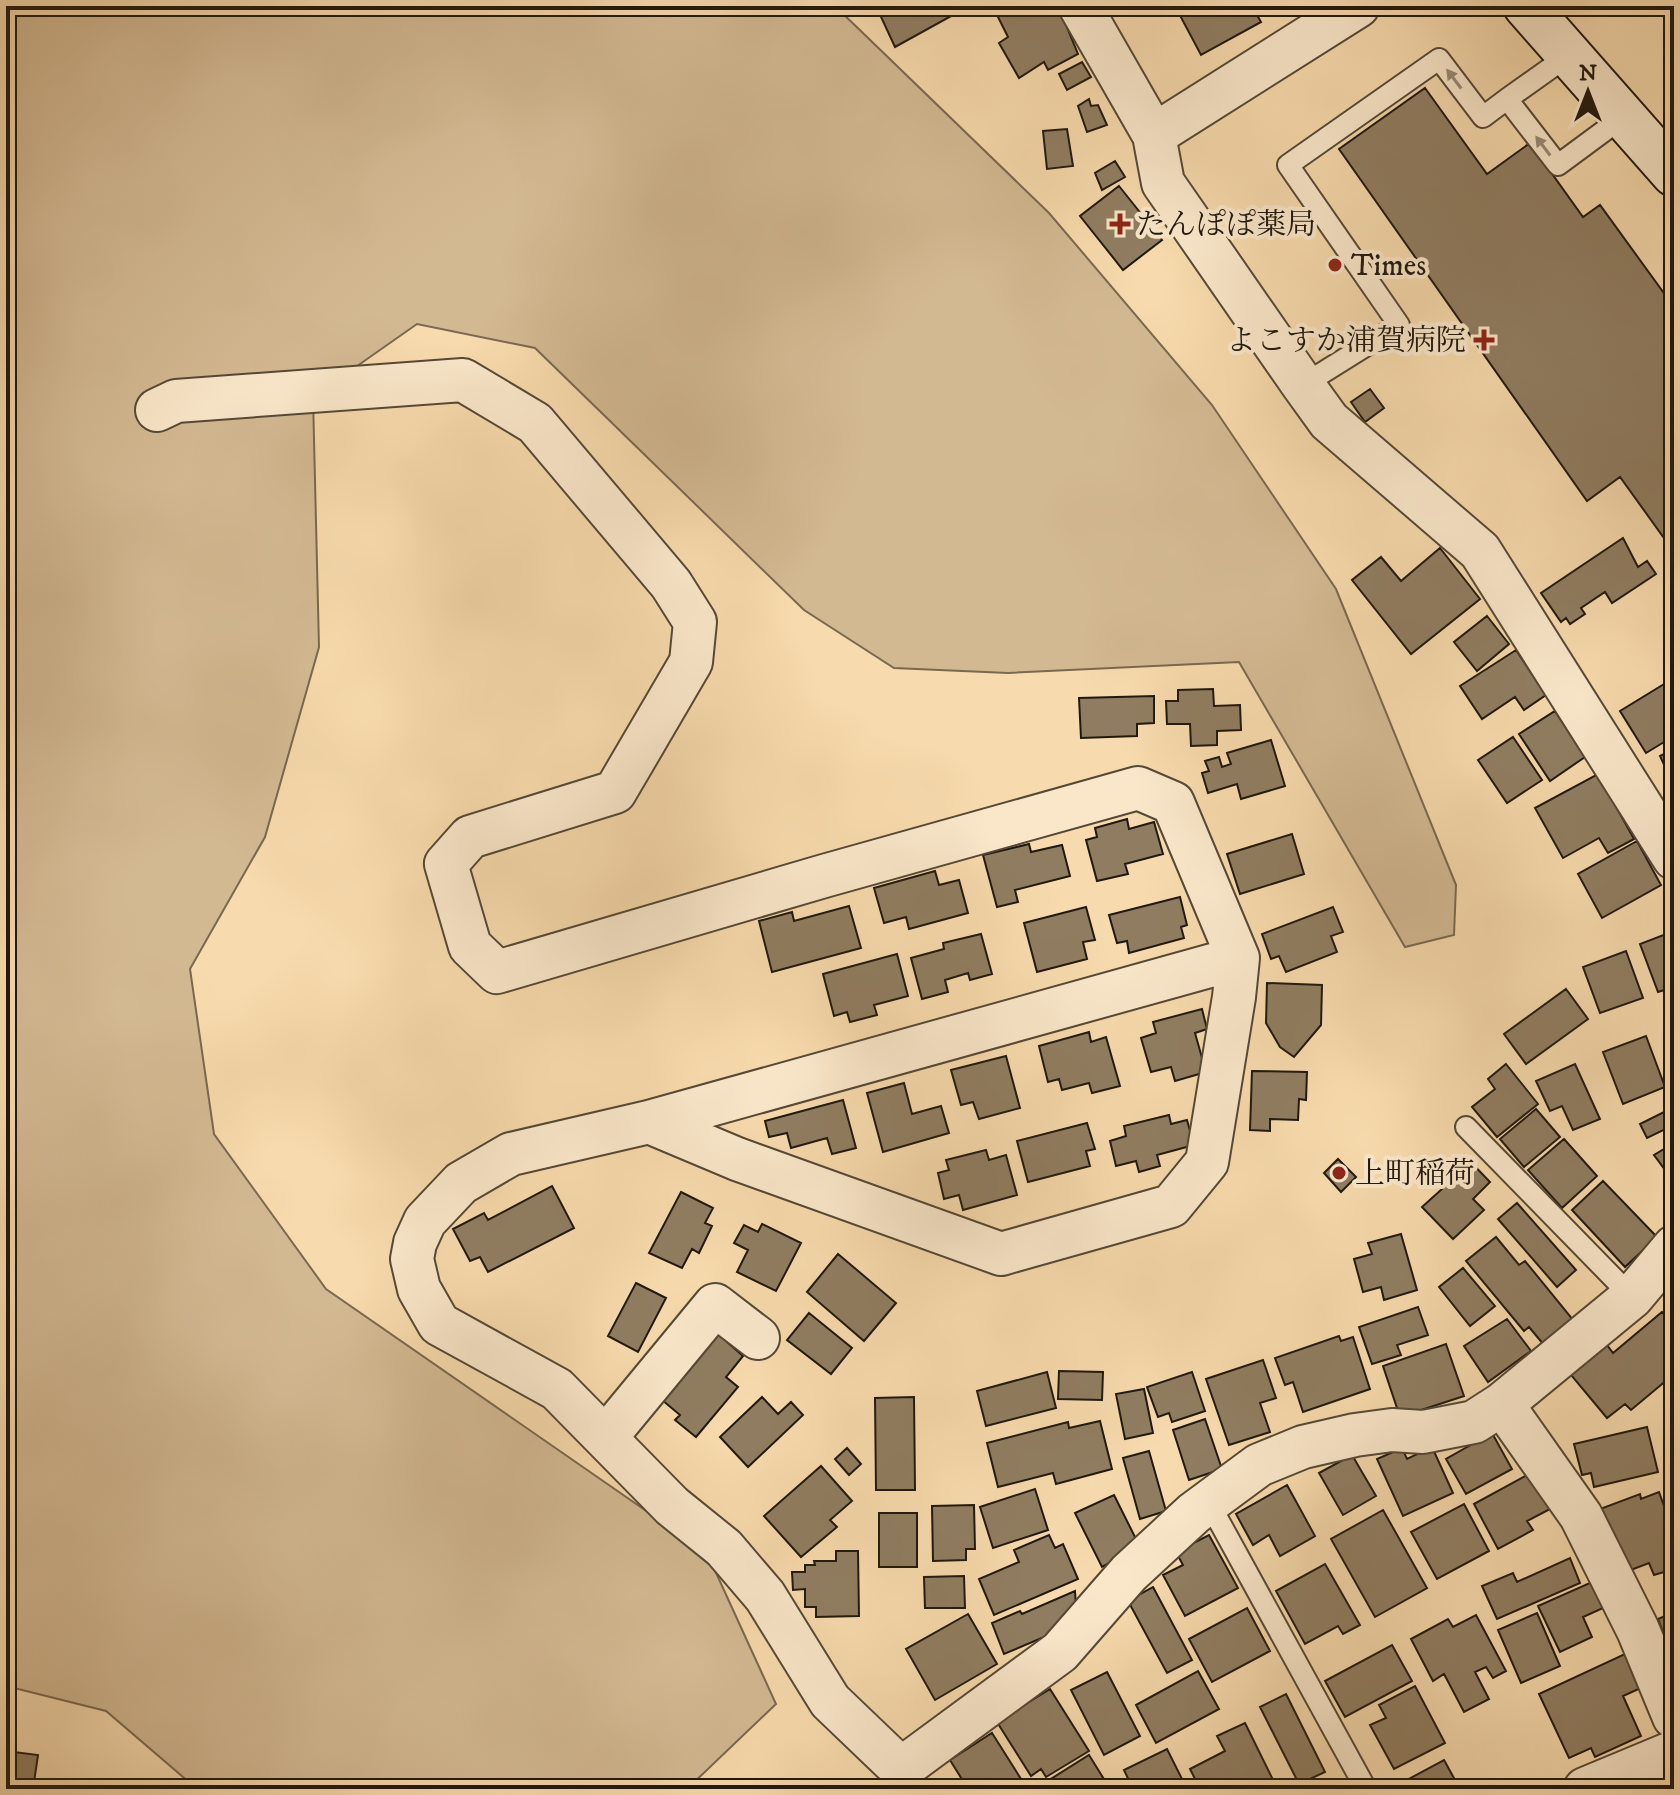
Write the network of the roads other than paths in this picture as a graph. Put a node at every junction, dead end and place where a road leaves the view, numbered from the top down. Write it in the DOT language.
graph roads {
  1 [pos="1080,6"];
  2 [pos="1358,6"];
  3 [pos="1526,6"];
  4 [pos="1569,55"];
  5 [pos="1507,99"];
  6 [pos="1623,117"];
  7 [pos="1154,135"];
  8 [pos="1674,174"];
  9 [pos="1303,385"];
  10 [pos="157,410"];
  11 [pos="1673,855"];
  12 [pos="1238,958"];
  13 [pos="649,1122"];
  14 [pos="1466,1127"];
  15 [pos="1674,1247"];
  16 [pos="1632,1297"];
  17 [pos="758,1338"];
  18 [pos="1502,1404"];
  19 [pos="606,1437"];
  20 [pos="1209,1503"];
  21 [pos="1674,1717"];
  22 [pos="1674,1752"];
  23 [pos="887,1779"];
  24 [pos="1366,1789"];
  25 [pos="1585,1789"];
  1 -- 7 [label="street"];
  2 -- 7 [label="street"];
  3 -- 4 [label="street"];
  4 -- 5 [label="lane"];
  4 -- 6 [label="street"];
  6 -- 5 [label="lane, one-way"];
  5 -- 9 [label="lane, one-way"];
  6 -- 8 [label="street"];
  7 -- 9 [label="street"];
  9 -- 11 [label="street"];
  10 -- 12 [label="street"];
  12 -- 13 [label="street"];
  12 -- 13 [label="street"];
  13 -- 19 [label="street"];
  14 -- 16 [label="lane"];
  15 -- 16 [label="street"];
  16 -- 18 [label="street"];
  17 -- 19 [label="street"];
  18 -- 20 [label="street"];
  18 -- 21 [label="street"];
  19 -- 23 [label="street"];
  20 -- 23 [label="street"];
  20 -- 24 [label="lane"];
  22 -- 25 [label="street"];
}
